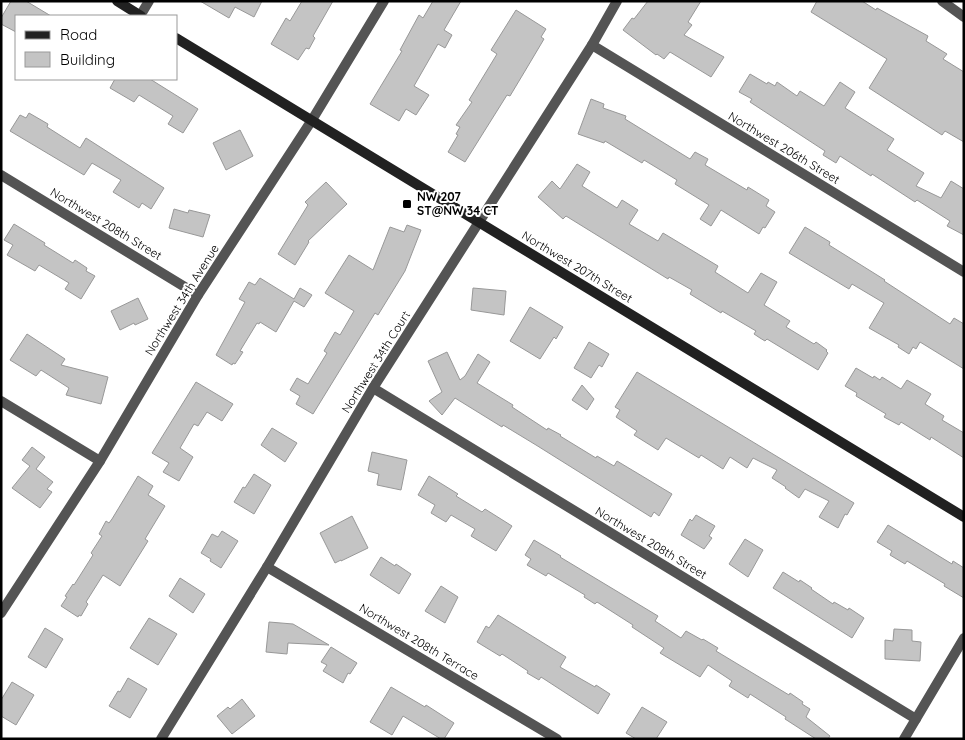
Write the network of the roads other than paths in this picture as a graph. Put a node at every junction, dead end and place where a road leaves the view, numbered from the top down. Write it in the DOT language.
graph roads {
  1 [pos="116,1"];
  2 [pos="149,1"];
  3 [pos="384,1"];
  4 [pos="617,1"];
  5 [pos="942,1"];
  6 [pos="139,15"];
  7 [pos="142,15"];
  8 [pos="964,17"];
  9 [pos="178,39"];
  10 [pos="592,45"];
  11 [pos="312,120"];
  12 [pos="1,175"];
  13 [pos="480,222"];
  14 [pos="964,272"];
  15 [pos="198,295"];
  16 [pos="374,388"];
  17 [pos="1,401"];
  18 [pos="100,460"];
  19 [pos="964,517"];
  20 [pos="267,567"];
  21 [pos="1,613"];
  22 [pos="964,638"];
  23 [pos="916,720"];
  24 [pos="162,739"];
  25 [pos="557,739"];
  26 [pos="904,739"];
  1 -- 6 [label="street"];
  2 -- 7 [label="street"];
  3 -- 11 [label="street, Northwest 34th Avenue"];
  4 -- 10 [label="street, Northwest 34th Court"];
  5 -- 8 [label="street"];
  9 -- 11 [label="street, Northwest 207th Street"];
  10 -- 13 [label="street, Northwest 34th Court"];
  10 -- 14 [label="street, Northwest 206th Street"];
  11 -- 13 [label="street, Northwest 207th Street"];
  11 -- 15 [label="street, Northwest 34th Avenue"];
  12 -- 15 [label="street, Northwest 208th Street"];
  13 -- 16 [label="street, Northwest 34th Court"];
  13 -- 19 [label="street, Northwest 207th Street"];
  15 -- 18 [label="street, Northwest 34th Avenue"];
  16 -- 20 [label="street, Northwest 34th Court"];
  16 -- 23 [label="street, Northwest 208th Street"];
  17 -- 18 [label="street"];
  18 -- 21 [label="street, Northwest 34th Avenue"];
  20 -- 24 [label="street, Northwest 34th Court"];
  20 -- 25 [label="street, Northwest 208th Terrace"];
  22 -- 23 [label="street"];
  23 -- 26 [label="street"];
}
